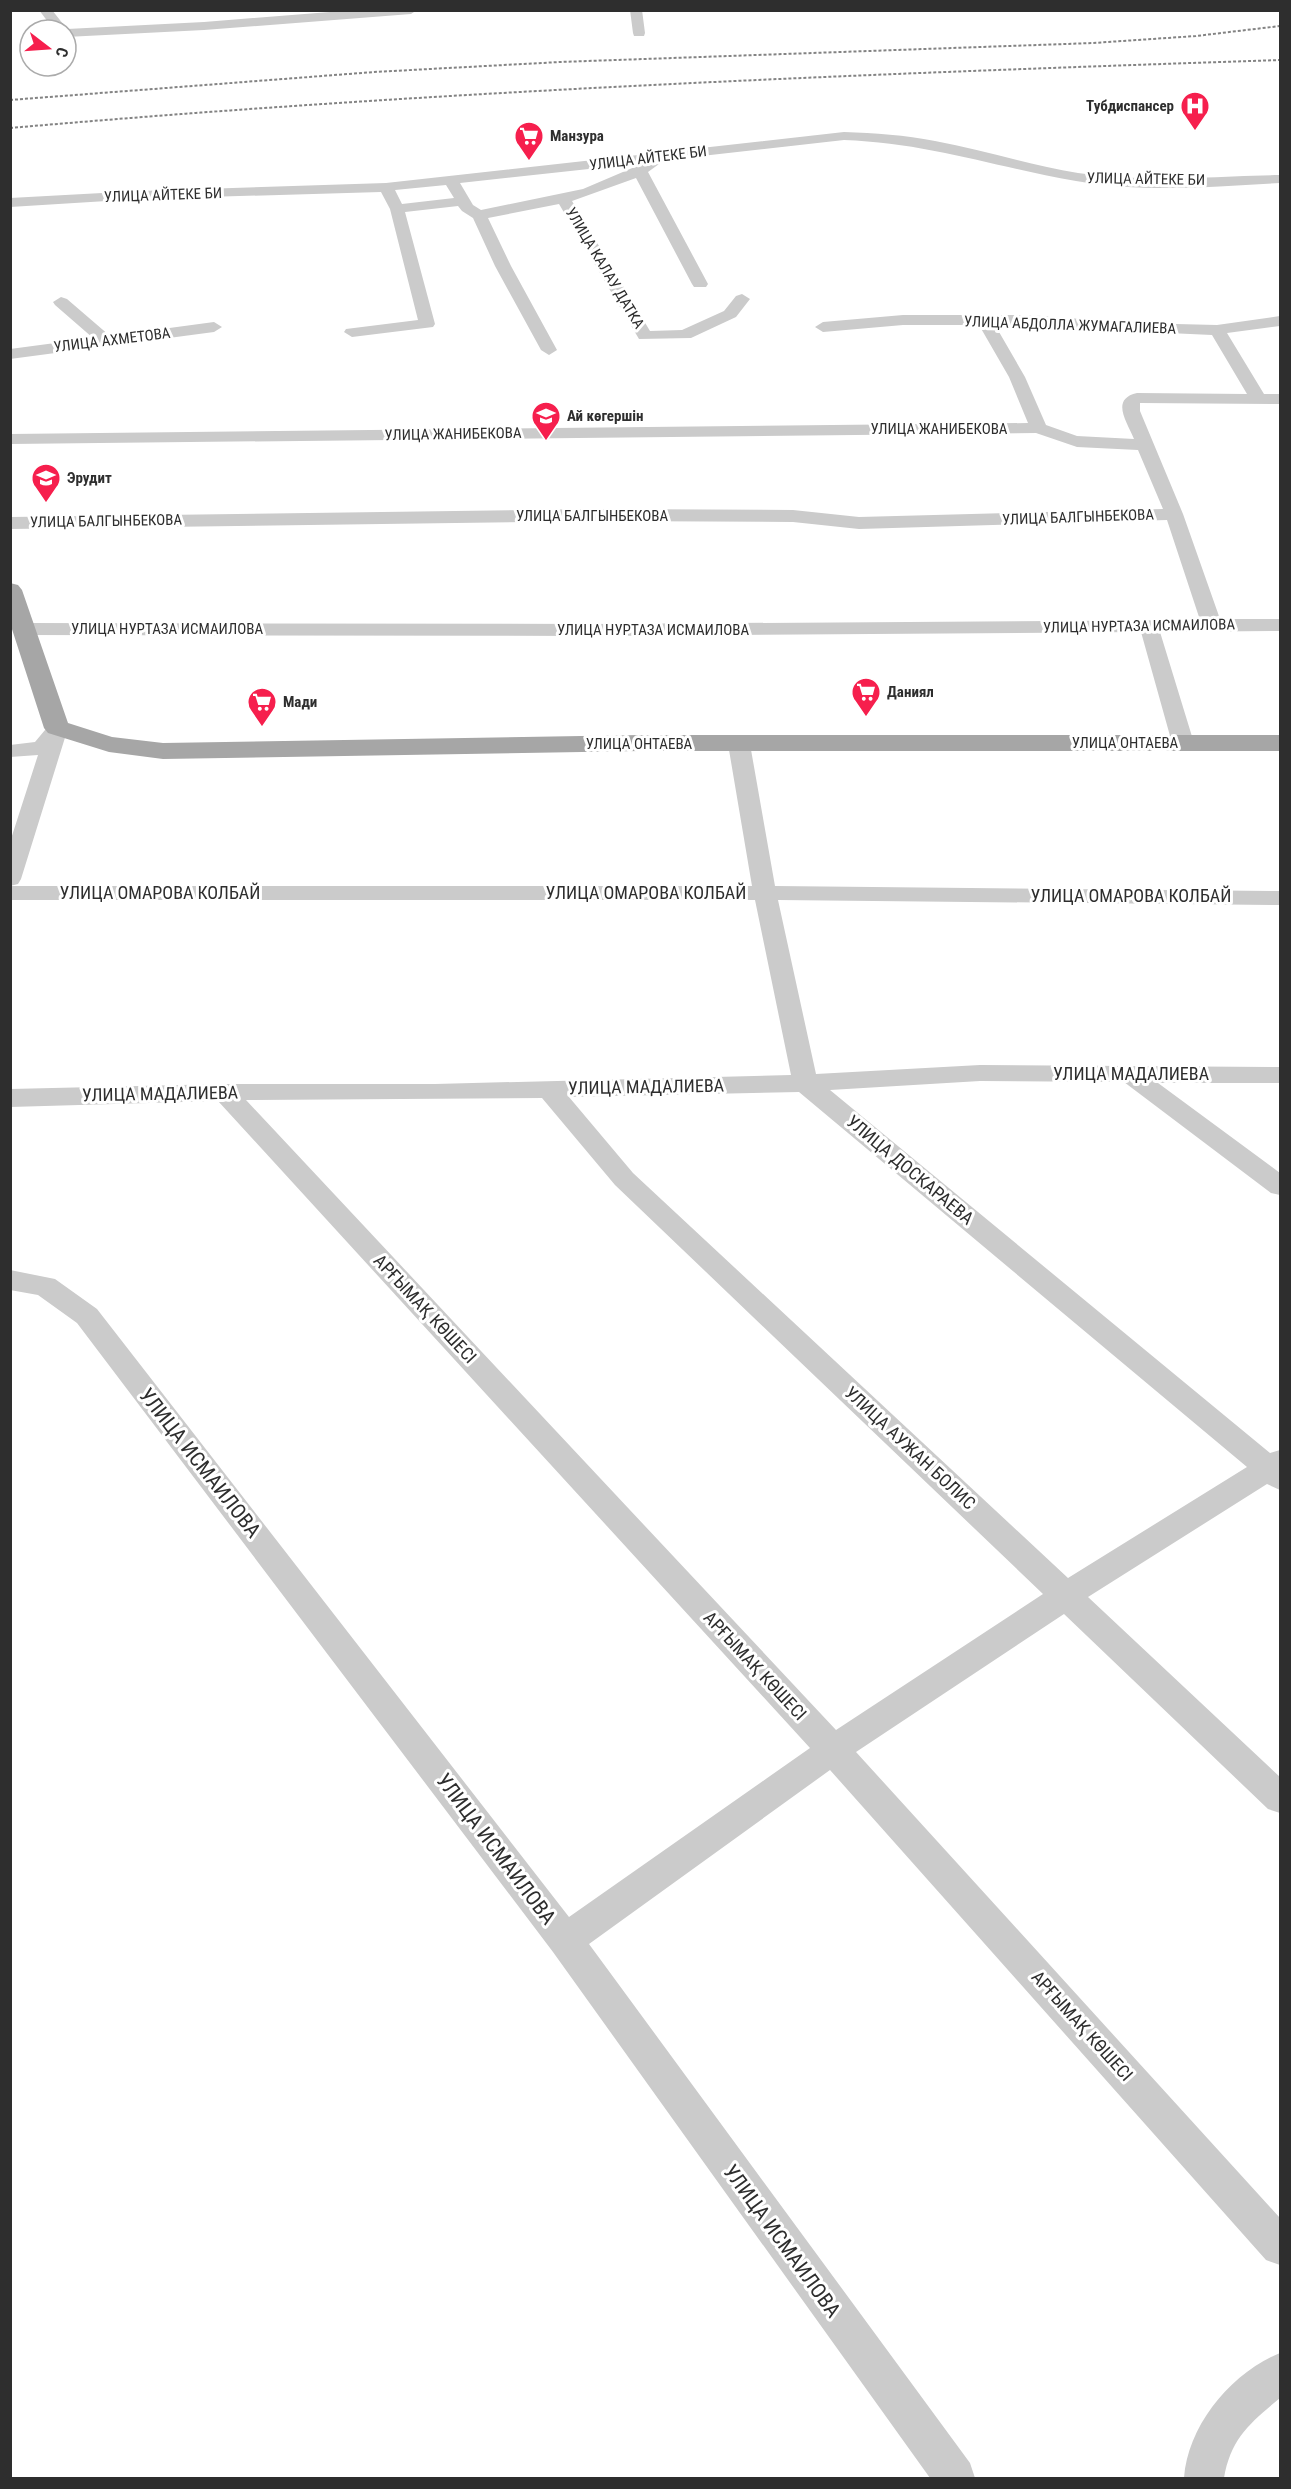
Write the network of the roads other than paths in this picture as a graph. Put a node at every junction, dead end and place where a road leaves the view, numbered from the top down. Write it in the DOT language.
graph roads {
  1 [pos="411,10"];
  2 [pos="636,10"];
  3 [pos="78,32"];
  4 [pos="639,33"];
  5 [pos="665,156"];
  6 [pos="640,171"];
  7 [pos="1281,179"];
  8 [pos="451,180"];
  9 [pos="386,187"];
  10 [pos="462,201"];
  11 [pos="564,201"];
  12 [pos="10,203"];
  13 [pos="397,209"];
  14 [pos="479,215"];
  15 [pos="700,284"];
  16 [pos="742,299"];
  17 [pos="62,302"];
  18 [pos="984,320"];
  19 [pos="1281,321"];
  20 [pos="214,327"];
  21 [pos="823,327"];
  22 [pos="1216,330"];
  23 [pos="352,332"];
  24 [pos="105,340"];
  25 [pos="549,350"];
  26 [pos="10,354"];
  27 [pos="1258,398"];
  28 [pos="1281,399"];
  29 [pos="1039,428"];
  30 [pos="10,439"];
  31 [pos="1144,445"];
  32 [pos="1174,514"];
  33 [pos="10,523"];
  34 [pos="10,590"];
  35 [pos="1212,625"];
  36 [pos="1281,625"];
  37 [pos="1149,627"];
  38 [pos="26,629"];
  39 [pos="57,728"];
  40 [pos="1183,743"];
  41 [pos="1281,743"];
  42 [pos="739,744"];
  43 [pos="10,751"];
  44 [pos="10,879"];
  45 [pos="10,893"];
  46 [pos="765,893"];
  47 [pos="1281,898"];
  48 [pos="1130,1074"];
  49 [pos="1281,1075"];
  50 [pos="805,1083"];
  51 [pos="549,1089"];
  52 [pos="224,1092"];
  53 [pos="10,1098"];
  54 [pos="1281,1186"];
  55 [pos="10,1280"];
  56 [pos="1277,1469"];
  57 [pos="1067,1595"];
  58 [pos="833,1750"];
  59 [pos="1281,1798"];
  60 [pos="565,1940"];
  61 [pos="1281,2246"];
  62 [pos="1281,2373"];
  63 [pos="948,2470"];
  64 [pos="1204,2478"];
  1 -- 3 [label="street"];
  2 -- 4 [label="street"];
  5 -- 6 [label="street, УЛИЦА КАЛАУ ДАТКА"];
  5 -- 7 [label="street, УЛИЦА АЙТЕКЕ БИ"];
  5 -- 8 [label="street, УЛИЦА АЙТЕКЕ БИ"];
  6 -- 11 [label="street, УЛИЦА КАЛАУ ДАТКА"];
  6 -- 15 [label="street"];
  8 -- 9 [label="street, УЛИЦА АЙТЕКЕ БИ"];
  8 -- 10 [label="street"];
  9 -- 12 [label="street, УЛИЦА АЙТЕКЕ БИ"];
  9 -- 13 [label="street"];
  10 -- 13 [label="street"];
  10 -- 14 [label="street"];
  11 -- 14 [label="street, УЛИЦА КАЛАУ ДАТКА"];
  11 -- 16 [label="street, УЛИЦА КАЛАУ ДАТКА"];
  13 -- 23 [label="street"];
  14 -- 25 [label="street"];
  17 -- 24 [label="street"];
  18 -- 21 [label="street, УЛИЦА АБДОЛЛА ЖУМАГАЛИЕВА"];
  18 -- 22 [label="street, УЛИЦА АБДОЛЛА ЖУМАГАЛИЕВА"];
  18 -- 29 [label="street"];
  19 -- 22 [label="street, УЛИЦА АБДОЛЛА ЖУМАГАЛИЕВА"];
  20 -- 24 [label="street, УЛИЦА АХМЕТОВА"];
  22 -- 27 [label="street"];
  24 -- 26 [label="street, УЛИЦА АХМЕТОВА"];
  27 -- 28 [label="street"];
  27 -- 31 [label="street"];
  29 -- 30 [label="street, УЛИЦА ЖАНИБЕКОВА"];
  29 -- 31 [label="street, УЛИЦА ЖАНИБЕКОВА"];
  31 -- 32 [label="street"];
  32 -- 33 [label="street, УЛИЦА БАЛГЫНБЕКОВА"];
  32 -- 35 [label="street"];
  34 -- 38 [label="main road"];
  35 -- 36 [label="street, УЛИЦА НУРТАЗА ИСМАИЛОВА"];
  35 -- 37 [label="street, УЛИЦА НУРТАЗА ИСМАИЛОВА"];
  37 -- 38 [label="street, УЛИЦА НУРТАЗА ИСМАИЛОВА"];
  37 -- 40 [label="street"];
  38 -- 39 [label="main road"];
  39 -- 42 [label="main road, УЛИЦА ОНТАЕВА"];
  39 -- 43 [label="street"];
  39 -- 44 [label="street"];
  40 -- 41 [label="main road, УЛИЦА ОНТАЕВА"];
  40 -- 42 [label="main road, УЛИЦА ОНТАЕВА"];
  42 -- 46 [label="street"];
  45 -- 46 [label="street, УЛИЦА ОМАРОВА КОЛБАЙ"];
  46 -- 47 [label="street, УЛИЦА ОМАРОВА КОЛБАЙ"];
  46 -- 50 [label="street"];
  48 -- 49 [label="street, УЛИЦА МАДАЛИЕВА"];
  48 -- 50 [label="street, УЛИЦА МАДАЛИЕВА"];
  48 -- 54 [label="street"];
  50 -- 51 [label="street, УЛИЦА МАДАЛИЕВА"];
  50 -- 56 [label="street, УЛИЦА ДОСКАРАЕВА"];
  51 -- 52 [label="street, УЛИЦА МАДАЛИЕВА"];
  51 -- 57 [label="street, УЛИЦА АУЖАН БОЛИС"];
  52 -- 53 [label="street, УЛИЦА МАДАЛИЕВА"];
  52 -- 58 [label="street, АРҒЫМАҚ КӨШЕСІ"];
  55 -- 60 [label="street, УЛИЦА ИСМАИЛОВА"];
  56 -- 57 [label="street"];
  57 -- 58 [label="street"];
  57 -- 59 [label="street, УЛИЦА АУЖАН БОЛИС"];
  58 -- 60 [label="street"];
  58 -- 61 [label="street, АРҒЫМАҚ КӨШЕСІ"];
  60 -- 63 [label="street, УЛИЦА ИСМАИЛОВА"];
  62 -- 64 [label="street"];
}
